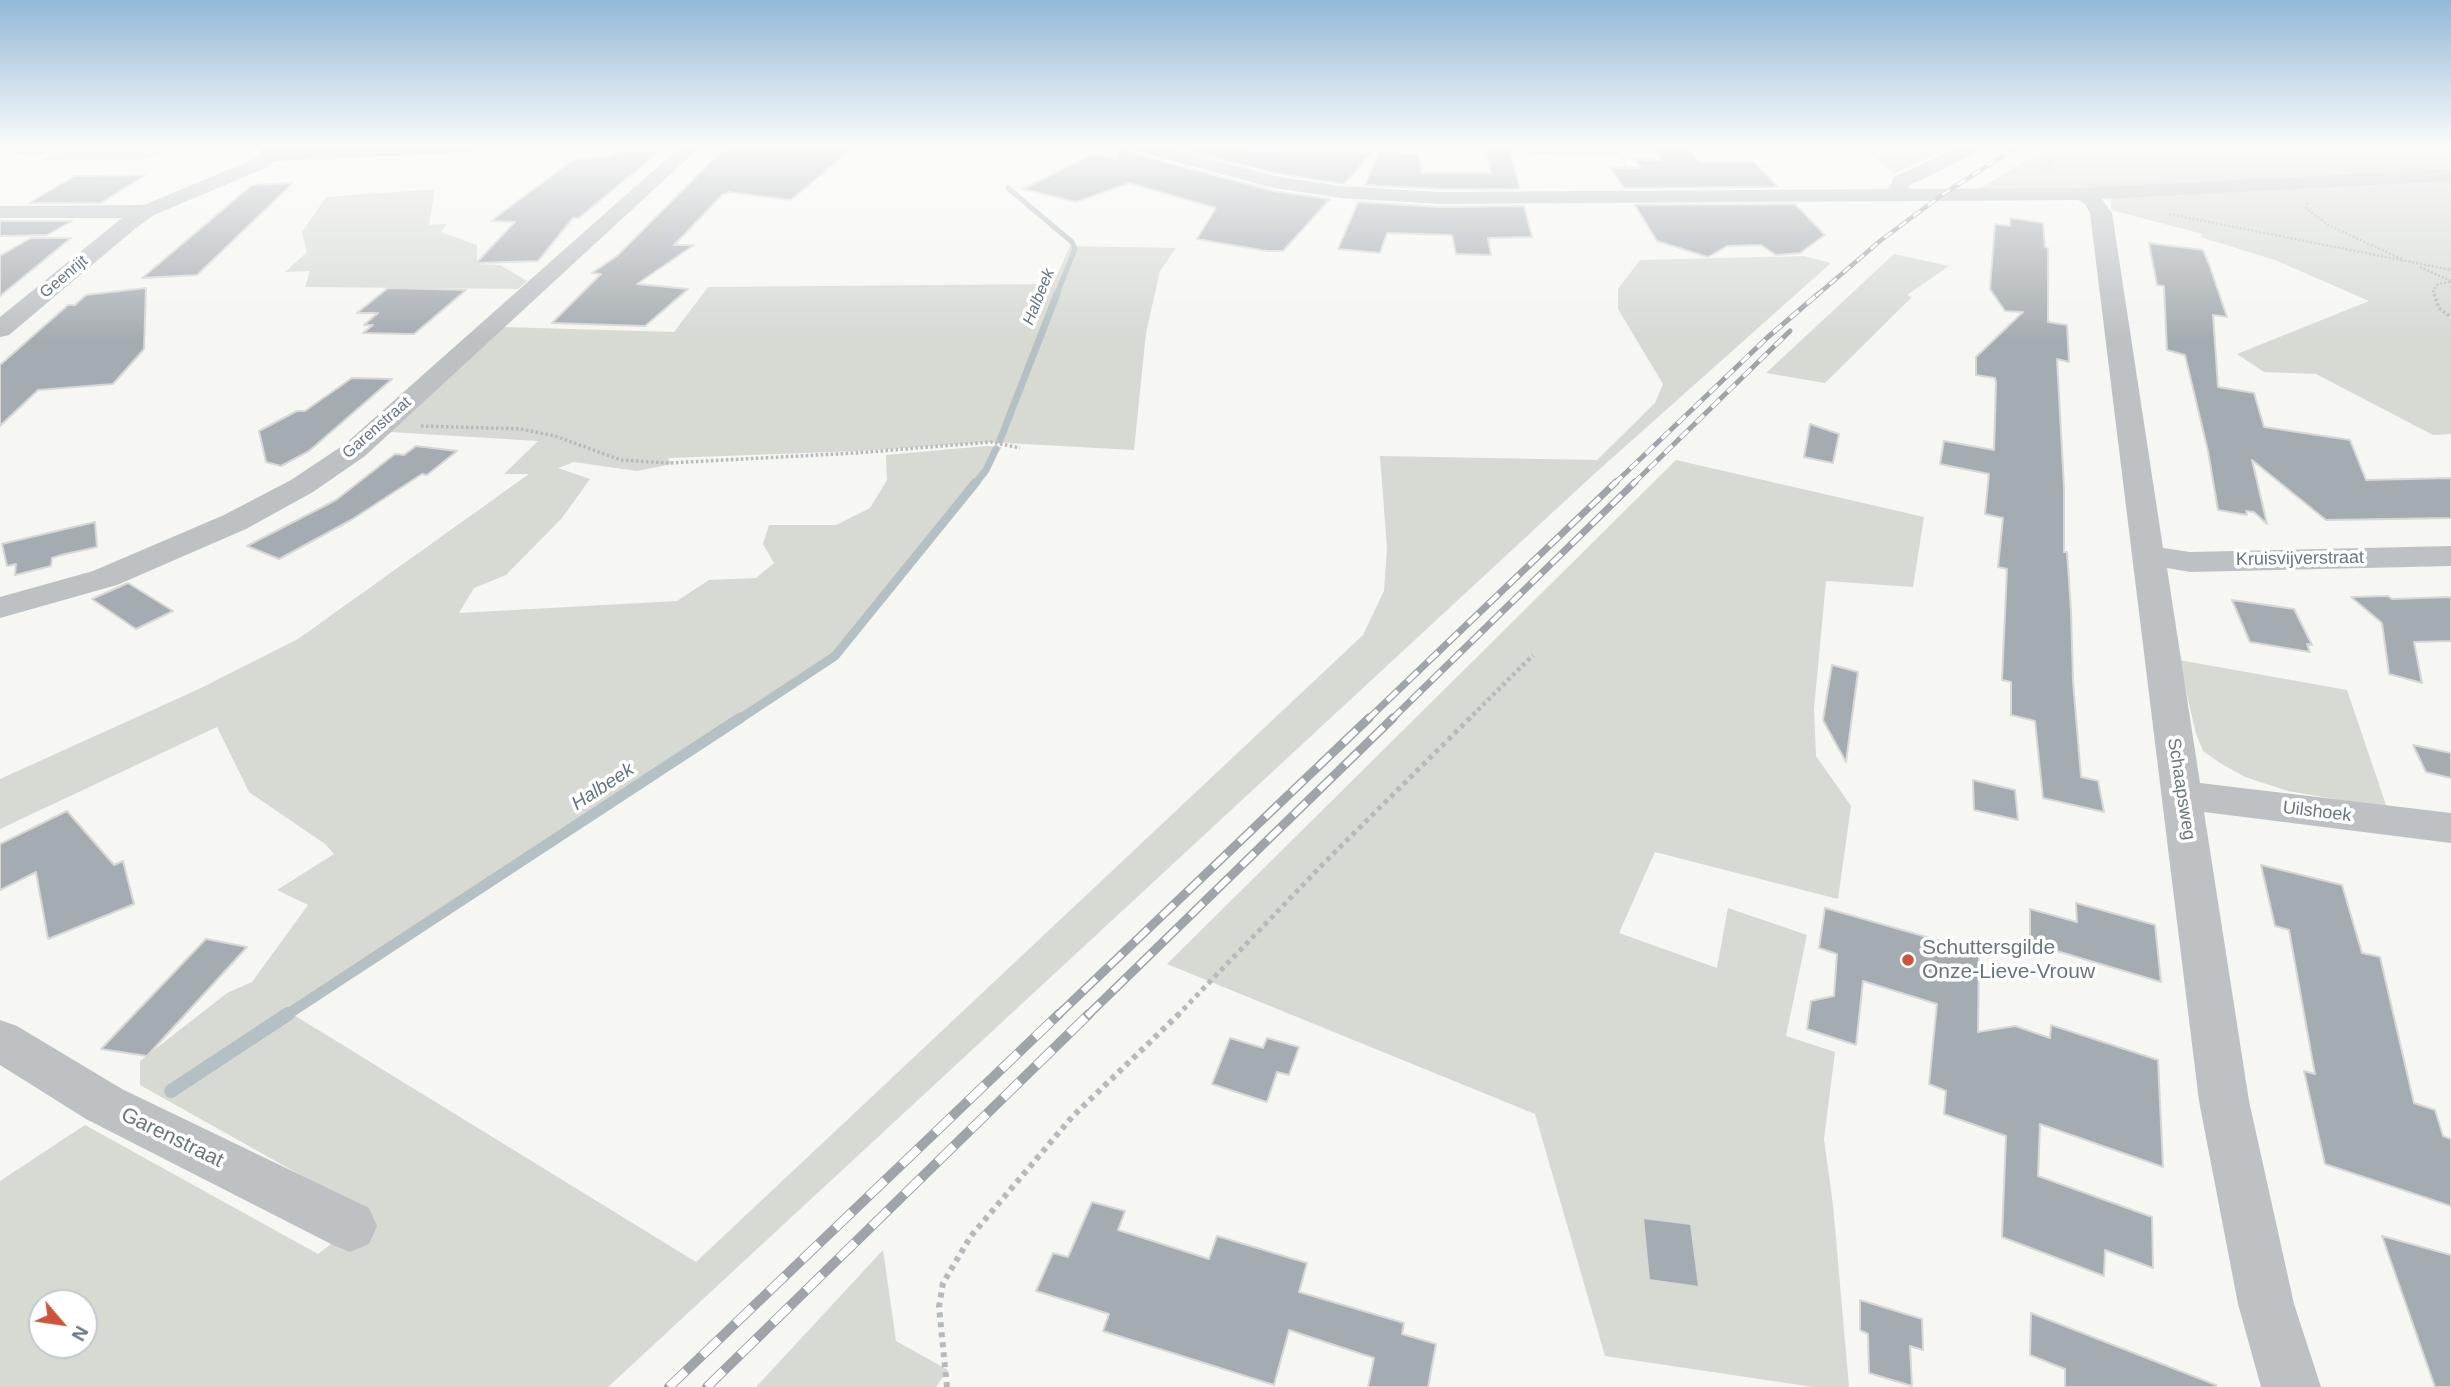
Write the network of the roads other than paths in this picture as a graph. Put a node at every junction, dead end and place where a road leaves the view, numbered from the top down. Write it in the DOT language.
graph roads {
  1 [pos="146,211"];
  2 [pos="620,211"];
  3 [pos="2099,211"];
  4 [pos="0,212"];
  5 [pos="0,330"];
  6 [pos="2150,556"];
  7 [pos="2451,556"];
  8 [pos="0,608"];
  9 [pos="2182,795"];
  10 [pos="2451,828"];
  11 [pos="0,1040"];
  12 [pos="350,1226"];
  13 [pos="2291,1387"];
  1 -- 4 [label="street"];
  1 -- 5 [label="street, Geenrijt"];
  2 -- 8 [label="street, Garenstraat"];
  3 -- 6 [label="street, Schaapsweg"];
  6 -- 7 [label="street, Kruisvijverstraat"];
  6 -- 9 [label="street, Schaapsweg"];
  9 -- 10 [label="street, Uilshoek"];
  9 -- 13 [label="street, Schaapsweg"];
  11 -- 12 [label="street, Garenstraat"];
}
